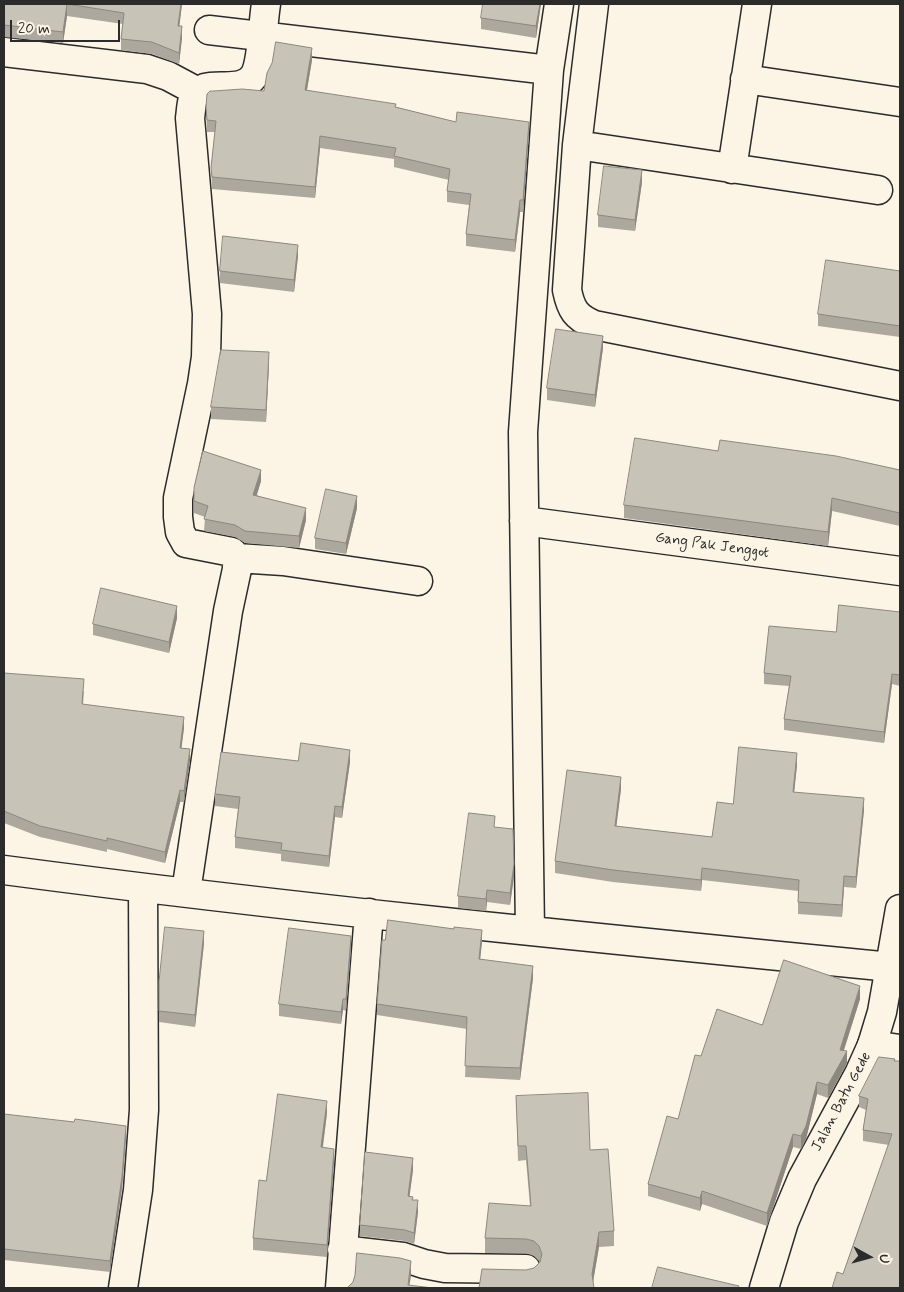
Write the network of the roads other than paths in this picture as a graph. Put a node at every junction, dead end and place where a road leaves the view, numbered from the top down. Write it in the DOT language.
graph roads {
  1 [pos="266,4"];
  2 [pos="558,4"];
  3 [pos="594,4"];
  4 [pos="757,4"];
  5 [pos="209,30"];
  6 [pos="262,36"];
  7 [pos="4,52"];
  8 [pos="549,70"];
  9 [pos="745,79"];
  10 [pos="198,92"];
  11 [pos="900,102"];
  12 [pos="577,145"];
  13 [pos="732,169"];
  14 [pos="878,190"];
  15 [pos="900,386"];
  16 [pos="524,521"];
  17 [pos="237,558"];
  18 [pos="900,571"];
  19 [pos="418,581"];
  20 [pos="4,870"];
  21 [pos="143,888"];
  22 [pos="186,892"];
  23 [pos="900,909"];
  24 [pos="369,914"];
  25 [pos="530,932"];
  26 [pos="891,967"];
  27 [pos="872,1045"];
  28 [pos="900,1049"];
  29 [pos="342,1250"];
  30 [pos="526,1269"];
  31 [pos="123,1288"];
  32 [pos="340,1288"];
  33 [pos="764,1288"];
  1 -- 6 [label="street"];
  2 -- 8 [label="street"];
  3 -- 12 [label="street"];
  4 -- 9 [label="street"];
  5 -- 6 [label="street"];
  6 -- 8 [label="street"];
  6 -- 10 [label="street"];
  7 -- 10 [label="street"];
  8 -- 16 [label="street"];
  9 -- 11 [label="street"];
  9 -- 13 [label="street"];
  10 -- 17 [label="street"];
  12 -- 13 [label="street"];
  12 -- 15 [label="street"];
  13 -- 14 [label="street"];
  16 -- 18 [label="street, Gang Pak Jenggot"];
  16 -- 25 [label="street"];
  17 -- 19 [label="street"];
  17 -- 22 [label="street"];
  20 -- 21 [label="street"];
  21 -- 22 [label="street"];
  21 -- 31 [label="street"];
  22 -- 24 [label="street"];
  23 -- 26 [label="street, Jalan Batu Gede"];
  24 -- 25 [label="street"];
  24 -- 29 [label="street"];
  25 -- 26 [label="street"];
  26 -- 27 [label="street, Jalan Batu Gede"];
  27 -- 28 [label="street"];
  27 -- 33 [label="street, Jalan Batu Gede"];
  29 -- 30 [label="street"];
  29 -- 32 [label="street"];
}
